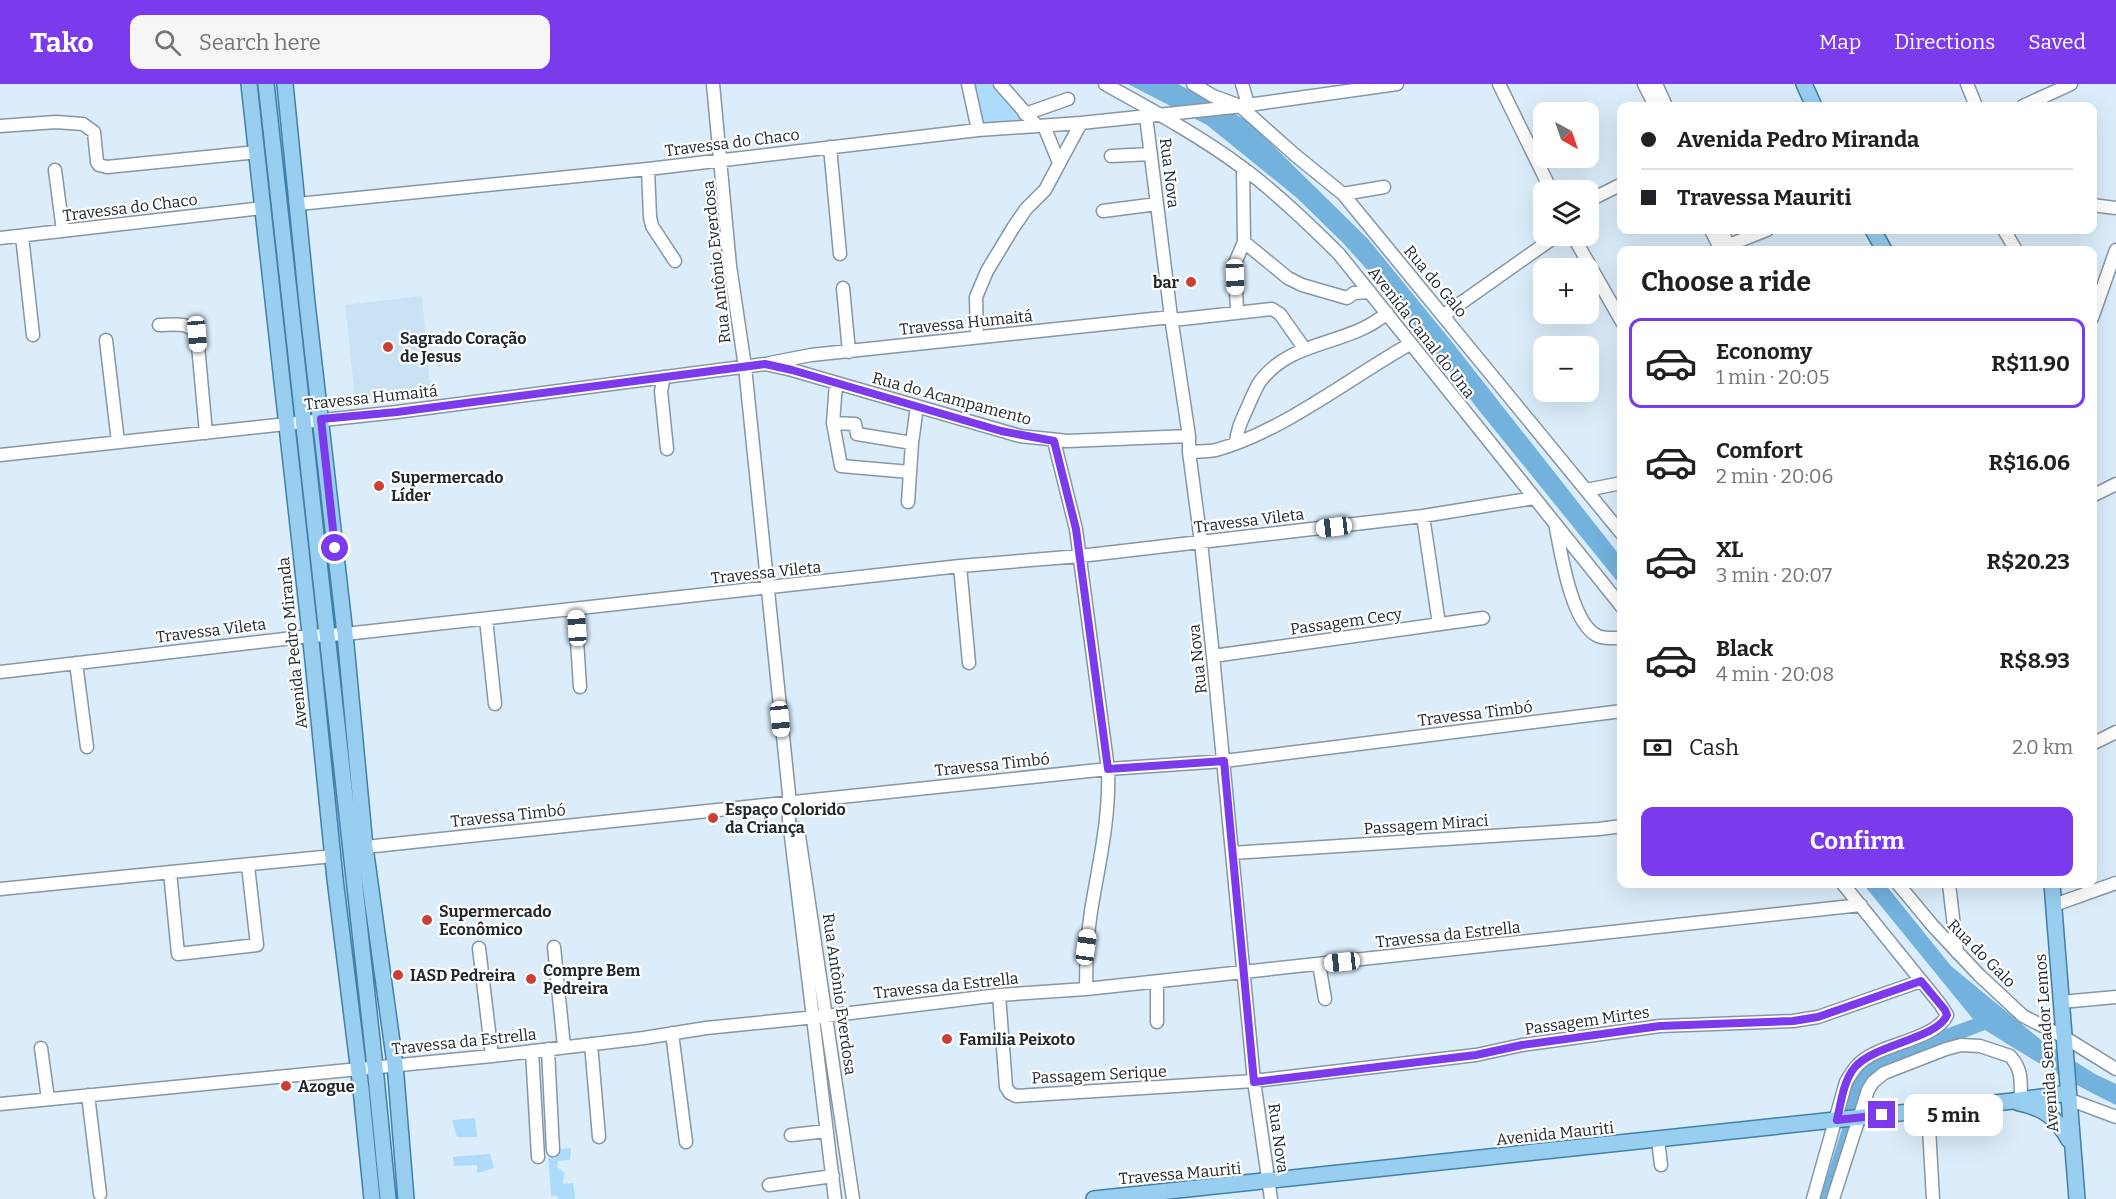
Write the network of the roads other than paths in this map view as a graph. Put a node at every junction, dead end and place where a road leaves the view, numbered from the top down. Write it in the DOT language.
graph roads {
  1 [pos="249,84"];
  2 [pos="267,84"];
  3 [pos="285,84"];
  4 [pos="713,84"];
  5 [pos="968,84"];
  6 [pos="1000,84"];
  7 [pos="1105,84"];
  8 [pos="1193,84"];
  9 [pos="1242,84"];
  10 [pos="1397,84"];
  11 [pos="1499,84"];
  12 [pos="1644,84"];
  13 [pos="1656,84"];
  14 [pos="1804,84"];
  15 [pos="1966,84"];
  16 [pos="2071,84"];
  17 [pos="1352,88"];
  18 [pos="1068,99"];
  19 [pos="1653,102"];
  20 [pos="1664,102"];
  21 [pos="1812,102"];
  22 [pos="1974,102"];
  23 [pos="2043,102"];
  24 [pos="1241,106"];
  25 [pos="1025,114"];
  26 [pos="1166,114"];
  27 [pos="1146,116"];
  28 [pos="1081,123"];
  29 [pos="0,126"];
  30 [pos="1041,126"];
  31 [pos="978,130"];
  32 [pos="830,147"];
  33 [pos="257,152"];
  34 [pos="1151,154"];
  35 [pos="1112,156"];
  36 [pos="722,160"];
  37 [pos="1059,163"];
  38 [pos="1243,168"];
  39 [pos="648,169"];
  40 [pos="55,170"];
  41 [pos="1546,180"];
  42 [pos="1617,186"];
  43 [pos="1384,188"];
  44 [pos="1343,194"];
  45 [pos="1599,196"];
  46 [pos="298,204"];
  47 [pos="1157,204"];
  48 [pos="2097,206"];
  49 [pos="263,208"];
  50 [pos="2116,208"];
  51 [pos="1103,211"];
  52 [pos="63,231"];
  53 [pos="1758,234"];
  54 [pos="22,236"];
  55 [pos="0,238"];
  56 [pos="1244,242"];
  57 [pos="1542,246"];
  58 [pos="1580,246"];
  59 [pos="1730,246"];
  60 [pos="2116,250"];
  61 [pos="840,254"];
  62 [pos="675,261"];
  63 [pos="843,288"];
  64 [pos="1370,292"];
  65 [pos="2097,304"];
  66 [pos="1237,312"];
  67 [pos="1387,313"];
  68 [pos="1617,313"];
  69 [pos="1444,315"];
  70 [pos="1172,318"];
  71 [pos="159,325"];
  72 [pos="33,335"];
  73 [pos="977,336"];
  74 [pos="106,340"];
  75 [pos="1410,344"];
  76 [pos="1304,348"];
  77 [pos="849,352"];
  78 [pos="765,364"];
  79 [pos="744,367"];
  80 [pos="664,377"];
  81 [pos="836,383"];
  82 [pos="917,406"];
  83 [pos="321,419"];
  84 [pos="303,421"];
  85 [pos="834,423"];
  86 [pos="287,424"];
  87 [pos="206,432"];
  88 [pos="1189,436"];
  89 [pos="1054,441"];
  90 [pos="118,442"];
  91 [pos="912,443"];
  92 [pos="1236,443"];
  93 [pos="667,449"];
  94 [pos="1189,452"];
  95 [pos="0,455"];
  96 [pos="910,472"];
  97 [pos="1617,484"];
  98 [pos="2116,484"];
  99 [pos="1586,490"];
  100 [pos="2097,494"];
  101 [pos="1534,498"];
  102 [pos="908,502"];
  103 [pos="1423,516"];
  104 [pos="1556,527"];
  105 [pos="1617,528"];
  106 [pos="1201,542"];
  107 [pos="1080,556"];
  108 [pos="1583,559"];
  109 [pos="960,566"];
  110 [pos="1566,573"];
  111 [pos="767,589"];
  112 [pos="1617,601"];
  113 [pos="575,609"];
  114 [pos="1483,618"];
  115 [pos="486,619"];
  116 [pos="1439,624"];
  117 [pos="345,634"];
  118 [pos="326,635"];
  119 [pos="310,636"];
  120 [pos="1617,638"];
  121 [pos="1213,656"];
  122 [pos="76,663"];
  123 [pos="969,663"];
  124 [pos="0,672"];
  125 [pos="580,687"];
  126 [pos="495,704"];
  127 [pos="1617,712"];
  128 [pos="2116,732"];
  129 [pos="2097,742"];
  130 [pos="87,747"];
  131 [pos="1224,761"];
  132 [pos="1108,769"];
  133 [pos="790,799"];
  134 [pos="1617,826"];
  135 [pos="365,847"];
  136 [pos="1232,853"];
  137 [pos="333,856"];
  138 [pos="248,866"];
  139 [pos="170,872"];
  140 [pos="2116,883"];
  141 [pos="1846,888"];
  142 [pos="1902,888"];
  143 [pos="1950,888"];
  144 [pos="2052,888"];
  145 [pos="0,889"];
  146 [pos="1861,905"];
  147 [pos="2054,905"];
  148 [pos="554,947"];
  149 [pos="479,948"];
  150 [pos="1958,952"];
  151 [pos="1320,964"];
  152 [pos="1243,972"];
  153 [pos="1921,981"];
  154 [pos="1156,982"];
  155 [pos="1086,989"];
  156 [pos="999,994"];
  157 [pos="2116,997"];
  158 [pos="1325,999"];
  159 [pos="2061,1002"];
  160 [pos="820,1016"];
  161 [pos="1157,1022"];
  162 [pos="672,1033"];
  163 [pos="2064,1037"];
  164 [pos="591,1044"];
  165 [pos="564,1047"];
  166 [pos="41,1048"];
  167 [pos="548,1049"];
  168 [pos="532,1051"];
  169 [pos="492,1056"];
  170 [pos="2100,1060"];
  171 [pos="2116,1060"];
  172 [pos="395,1064"];
  173 [pos="375,1067"];
  174 [pos="358,1069"];
  175 [pos="2116,1069"];
  176 [pos="1254,1082"];
  177 [pos="2068,1093"];
  178 [pos="88,1095"];
  179 [pos="48,1099"];
  180 [pos="2018,1101"];
  181 [pos="0,1104"];
  182 [pos="1928,1110"];
  183 [pos="2116,1117"];
  184 [pos="1850,1119"];
  185 [pos="827,1131"];
  186 [pos="791,1136"];
  187 [pos="599,1137"];
  188 [pos="1658,1140"];
  189 [pos="686,1142"];
  190 [pos="2071,1143"];
  191 [pos="553,1150"];
  192 [pos="538,1157"];
  193 [pos="1661,1165"];
  194 [pos="832,1176"];
  195 [pos="1269,1182"];
  196 [pos="769,1185"];
  197 [pos="100,1194"];
  198 [pos="852,1198"];
  199 [pos="372,1199"];
  200 [pos="388,1199"];
  201 [pos="406,1199"];
  202 [pos="835,1199"];
  203 [pos="1094,1199"];
  204 [pos="1270,1199"];
  205 [pos="1814,1199"];
  206 [pos="1833,1199"];
  207 [pos="1932,1199"];
  208 [pos="2077,1199"];
  1 -- 33 [label="main road, Avenida Pedro Miranda"];
  2 -- 84 [label="main road"];
  3 -- 46 [label="main road"];
  4 -- 36 [label="street, Rua Antônio Everdosa"];
  5 -- 31 [label="street"];
  6 -- 25 [label="street"];
  7 -- 26 [label="street"];
  8 -- 24 [label="street, Rua do Galo"];
  9 -- 24 [label="street"];
  10 -- 17 [label="street, Travessa do Chaco"];
  11 -- 41 [label="street"];
  12 -- 19 [label="street"];
  13 -- 20 [label="street"];
  14 -- 21 [label="main road"];
  15 -- 22 [label="street"];
  16 -- 23 [label="street"];
  17 -- 24 [label="street, Travessa do Chaco"];
  18 -- 25 [label="street"];
  24 -- 26 [label="street, Travessa do Chaco"];
  24 -- 44 [label="street, Rua do Galo"];
  25 -- 30 [label="street"];
  26 -- 27 [label="street, Travessa do Chaco"];
  26 -- 38 [label="street, Avenida Canal do Una"];
  27 -- 28 [label="street, Travessa do Chaco"];
  27 -- 34 [label="street, Rua Nova"];
  28 -- 30 [label="street, Travessa do Chaco"];
  28 -- 37 [label="street"];
  29 -- 33 [label="street"];
  30 -- 31 [label="street, Travessa do Chaco"];
  30 -- 37 [label="street"];
  31 -- 32 [label="street, Travessa do Chaco"];
  32 -- 36 [label="street, Travessa do Chaco"];
  32 -- 61 [label="street"];
  33 -- 49 [label="main road, Avenida Pedro Miranda"];
  34 -- 35 [label="street"];
  34 -- 47 [label="street, Rua Nova"];
  36 -- 39 [label="street, Travessa do Chaco"];
  36 -- 79 [label="street, Rua Antônio Everdosa"];
  37 -- 73 [label="street"];
  38 -- 56 [label="street"];
  38 -- 64 [label="street, Avenida Canal do Una"];
  39 -- 46 [label="street, Travessa do Chaco"];
  39 -- 62 [label="street"];
  40 -- 52 [label="street"];
  42 -- 45 [label="street"];
  43 -- 44 [label="street"];
  44 -- 69 [label="street, Rua do Galo"];
  46 -- 83 [label="main road"];
  47 -- 51 [label="street"];
  47 -- 70 [label="street, Rua Nova"];
  48 -- 50 [label="street"];
  49 -- 52 [label="street, Travessa do Chaco"];
  49 -- 86 [label="main road, Avenida Pedro Miranda"];
  52 -- 54 [label="street, Travessa do Chaco"];
  53 -- 59 [label="street"];
  54 -- 55 [label="street, Travessa do Chaco"];
  54 -- 72 [label="street"];
  56 -- 64 [label="street"];
  56 -- 66 [label="street"];
  57 -- 69 [label="street"];
  58 -- 68 [label="street"];
  60 -- 65 [label="street"];
  63 -- 77 [label="street"];
  64 -- 67 [label="street, Avenida Canal do Una"];
  66 -- 70 [label="street, Travessa Humaitá"];
  66 -- 76 [label="street, Travessa Humaitá"];
  67 -- 75 [label="street, Avenida Canal do Una"];
  67 -- 76 [label="street"];
  69 -- 99 [label="street, Rua do Galo"];
  70 -- 73 [label="street, Travessa Humaitá"];
  70 -- 88 [label="street, Rua Nova"];
  71 -- 87 [label="street"];
  73 -- 77 [label="street, Travessa Humaitá"];
  74 -- 90 [label="street"];
  75 -- 92 [label="street"];
  75 -- 101 [label="street, Avenida Canal do Una"];
  76 -- 92 [label="street"];
  77 -- 78 [label="street, Travessa Humaitá"];
  78 -- 79 [label="street, Rua do Acampamento"];
  78 -- 81 [label="street, Rua do Acampamento"];
  79 -- 80 [label="street, Travessa Humaitá"];
  79 -- 111 [label="street, Rua Antônio Everdosa"];
  80 -- 83 [label="street, Travessa Humaitá"];
  80 -- 93 [label="street"];
  81 -- 82 [label="street, Rua do Acampamento"];
  81 -- 85 [label="street"];
  82 -- 89 [label="street, Rua do Acampamento"];
  82 -- 91 [label="street"];
  83 -- 84 [label="street, Travessa Humaitá"];
  83 -- 117 [label="main road"];
  84 -- 86 [label="street, Travessa Humaitá"];
  84 -- 118 [label="main road"];
  85 -- 91 [label="street"];
  85 -- 96 [label="street"];
  86 -- 87 [label="street, Travessa Humaitá"];
  86 -- 119 [label="main road, Avenida Pedro Miranda"];
  87 -- 90 [label="street, Travessa Humaitá"];
  88 -- 89 [label="street, Rua do Acampamento"];
  88 -- 94 [label="street, Rua Nova"];
  89 -- 107 [label="street"];
  90 -- 95 [label="street, Travessa Humaitá"];
  91 -- 96 [label="street"];
  92 -- 94 [label="street"];
  94 -- 106 [label="street, Rua Nova"];
  96 -- 102 [label="street"];
  97 -- 99 [label="street"];
  98 -- 100 [label="street"];
  99 -- 105 [label="street, Rua do Galo"];
  101 -- 103 [label="street, Travessa Vileta"];
  101 -- 104 [label="street, Avenida Canal do Una"];
  103 -- 106 [label="street, Travessa Vileta"];
  103 -- 116 [label="street"];
  104 -- 108 [label="street, Avenida Canal do Una"];
  104 -- 110 [label="street"];
  106 -- 107 [label="street, Travessa Vileta"];
  106 -- 121 [label="street, Rua Nova"];
  107 -- 109 [label="street, Travessa Vileta"];
  107 -- 132 [label="street"];
  108 -- 110 [label="street"];
  108 -- 112 [label="street, Avenida Canal do Una"];
  109 -- 111 [label="street, Travessa Vileta"];
  109 -- 123 [label="street"];
  110 -- 120 [label="street"];
  111 -- 113 [label="street, Travessa Vileta"];
  111 -- 133 [label="street, Rua Antônio Everdosa"];
  113 -- 115 [label="street, Travessa Vileta"];
  113 -- 125 [label="street"];
  114 -- 116 [label="street, Passagem Cecy"];
  115 -- 117 [label="street, Travessa Vileta"];
  115 -- 126 [label="street"];
  116 -- 121 [label="street, Passagem Cecy"];
  117 -- 118 [label="street, Travessa Vileta"];
  117 -- 135 [label="main road"];
  118 -- 119 [label="street, Travessa Vileta"];
  118 -- 173 [label="main road"];
  119 -- 122 [label="street, Travessa Vileta"];
  119 -- 137 [label="main road, Avenida Pedro Miranda"];
  121 -- 131 [label="street, Rua Nova"];
  122 -- 124 [label="street, Travessa Vileta"];
  122 -- 130 [label="street"];
  127 -- 131 [label="street, Travessa Timbó"];
  128 -- 129 [label="street"];
  131 -- 132 [label="street, Travessa Timbó"];
  131 -- 136 [label="street, Rua Nova"];
  132 -- 133 [label="street, Travessa Timbó"];
  132 -- 155 [label="street"];
  133 -- 135 [label="street, Travessa Timbó"];
  133 -- 160 [label="street, Rua Antônio Everdosa"];
  134 -- 136 [label="street, Passagem Miraci"];
  135 -- 172 [label="main road"];
  136 -- 152 [label="street, Rua Nova"];
  137 -- 138 [label="street"];
  137 -- 174 [label="main road, Avenida Pedro Miranda"];
  138 -- 139 [label="street"];
  138 -- 139 [label="street"];
  139 -- 145 [label="street"];
  140 -- 147 [label="street"];
  141 -- 146 [label="street"];
  142 -- 150 [label="street, Rua do Galo"];
  143 -- 150 [label="street"];
  144 -- 147 [label="main road, Avenida Senador Lemos"];
  146 -- 151 [label="street, Travessa da Estrella"];
  146 -- 153 [label="street"];
  147 -- 159 [label="main road, Avenida Senador Lemos"];
  148 -- 165 [label="street"];
  149 -- 169 [label="street"];
  150 -- 163 [label="street, Rua do Galo"];
  151 -- 152 [label="street, Travessa da Estrella"];
  151 -- 158 [label="street"];
  152 -- 154 [label="street, Travessa da Estrella"];
  152 -- 176 [label="street, Rua Nova"];
  153 -- 176 [label="street, Passagem Mirtes"];
  153 -- 184 [label="street"];
  154 -- 155 [label="street, Travessa da Estrella"];
  154 -- 161 [label="street"];
  155 -- 156 [label="street, Travessa da Estrella"];
  156 -- 160 [label="street, Travessa da Estrella"];
  156 -- 176 [label="street, Passagem Serique"];
  157 -- 159 [label="street"];
  159 -- 163 [label="main road, Avenida Senador Lemos"];
  160 -- 162 [label="street, Travessa da Estrella"];
  160 -- 185 [label="street, Rua Antônio Everdosa"];
  160 -- 198 [label="street, Rua Antônio Everdosa"];
  162 -- 164 [label="street, Travessa da Estrella"];
  162 -- 189 [label="street"];
  163 -- 170 [label="street, Rua do Galo"];
  163 -- 177 [label="main road, Avenida Senador Lemos"];
  164 -- 165 [label="street, Travessa da Estrella"];
  164 -- 187 [label="street"];
  165 -- 167 [label="street, Travessa da Estrella"];
  166 -- 179 [label="street"];
  167 -- 168 [label="street, Travessa da Estrella"];
  167 -- 191 [label="street"];
  168 -- 169 [label="street, Travessa da Estrella"];
  168 -- 192 [label="street"];
  169 -- 172 [label="street, Travessa da Estrella"];
  170 -- 171 [label="street"];
  170 -- 175 [label="street, Rua do Galo"];
  172 -- 173 [label="street, Travessa da Estrella"];
  172 -- 201 [label="main road"];
  173 -- 174 [label="street, Travessa da Estrella"];
  173 -- 200 [label="main road"];
  174 -- 178 [label="street, Travessa da Estrella"];
  174 -- 199 [label="main road, Avenida Pedro Miranda"];
  176 -- 195 [label="street, Rua Nova"];
  177 -- 180 [label="main road"];
  177 -- 183 [label="street"];
  177 -- 190 [label="main road, Avenida Senador Lemos"];
  178 -- 179 [label="street, Travessa da Estrella"];
  178 -- 197 [label="street"];
  179 -- 181 [label="street, Travessa da Estrella"];
  180 -- 182 [label="main road"];
  180 -- 184 [label="street"];
  180 -- 190 [label="main road"];
  182 -- 184 [label="main road"];
  182 -- 207 [label="street"];
  184 -- 188 [label="main road, Avenida Mauriti"];
  184 -- 205 [label="street"];
  184 -- 206 [label="street"];
  185 -- 186 [label="street"];
  185 -- 194 [label="street, Rua Antônio Everdosa"];
  188 -- 193 [label="street"];
  188 -- 195 [label="main road, Avenida Mauriti"];
  190 -- 208 [label="main road, Avenida Senador Lemos"];
  194 -- 196 [label="street"];
  194 -- 202 [label="street, Rua Antônio Everdosa"];
  195 -- 203 [label="main road, Travessa Mauriti"];
  195 -- 204 [label="street, Rua Nova"];
}
